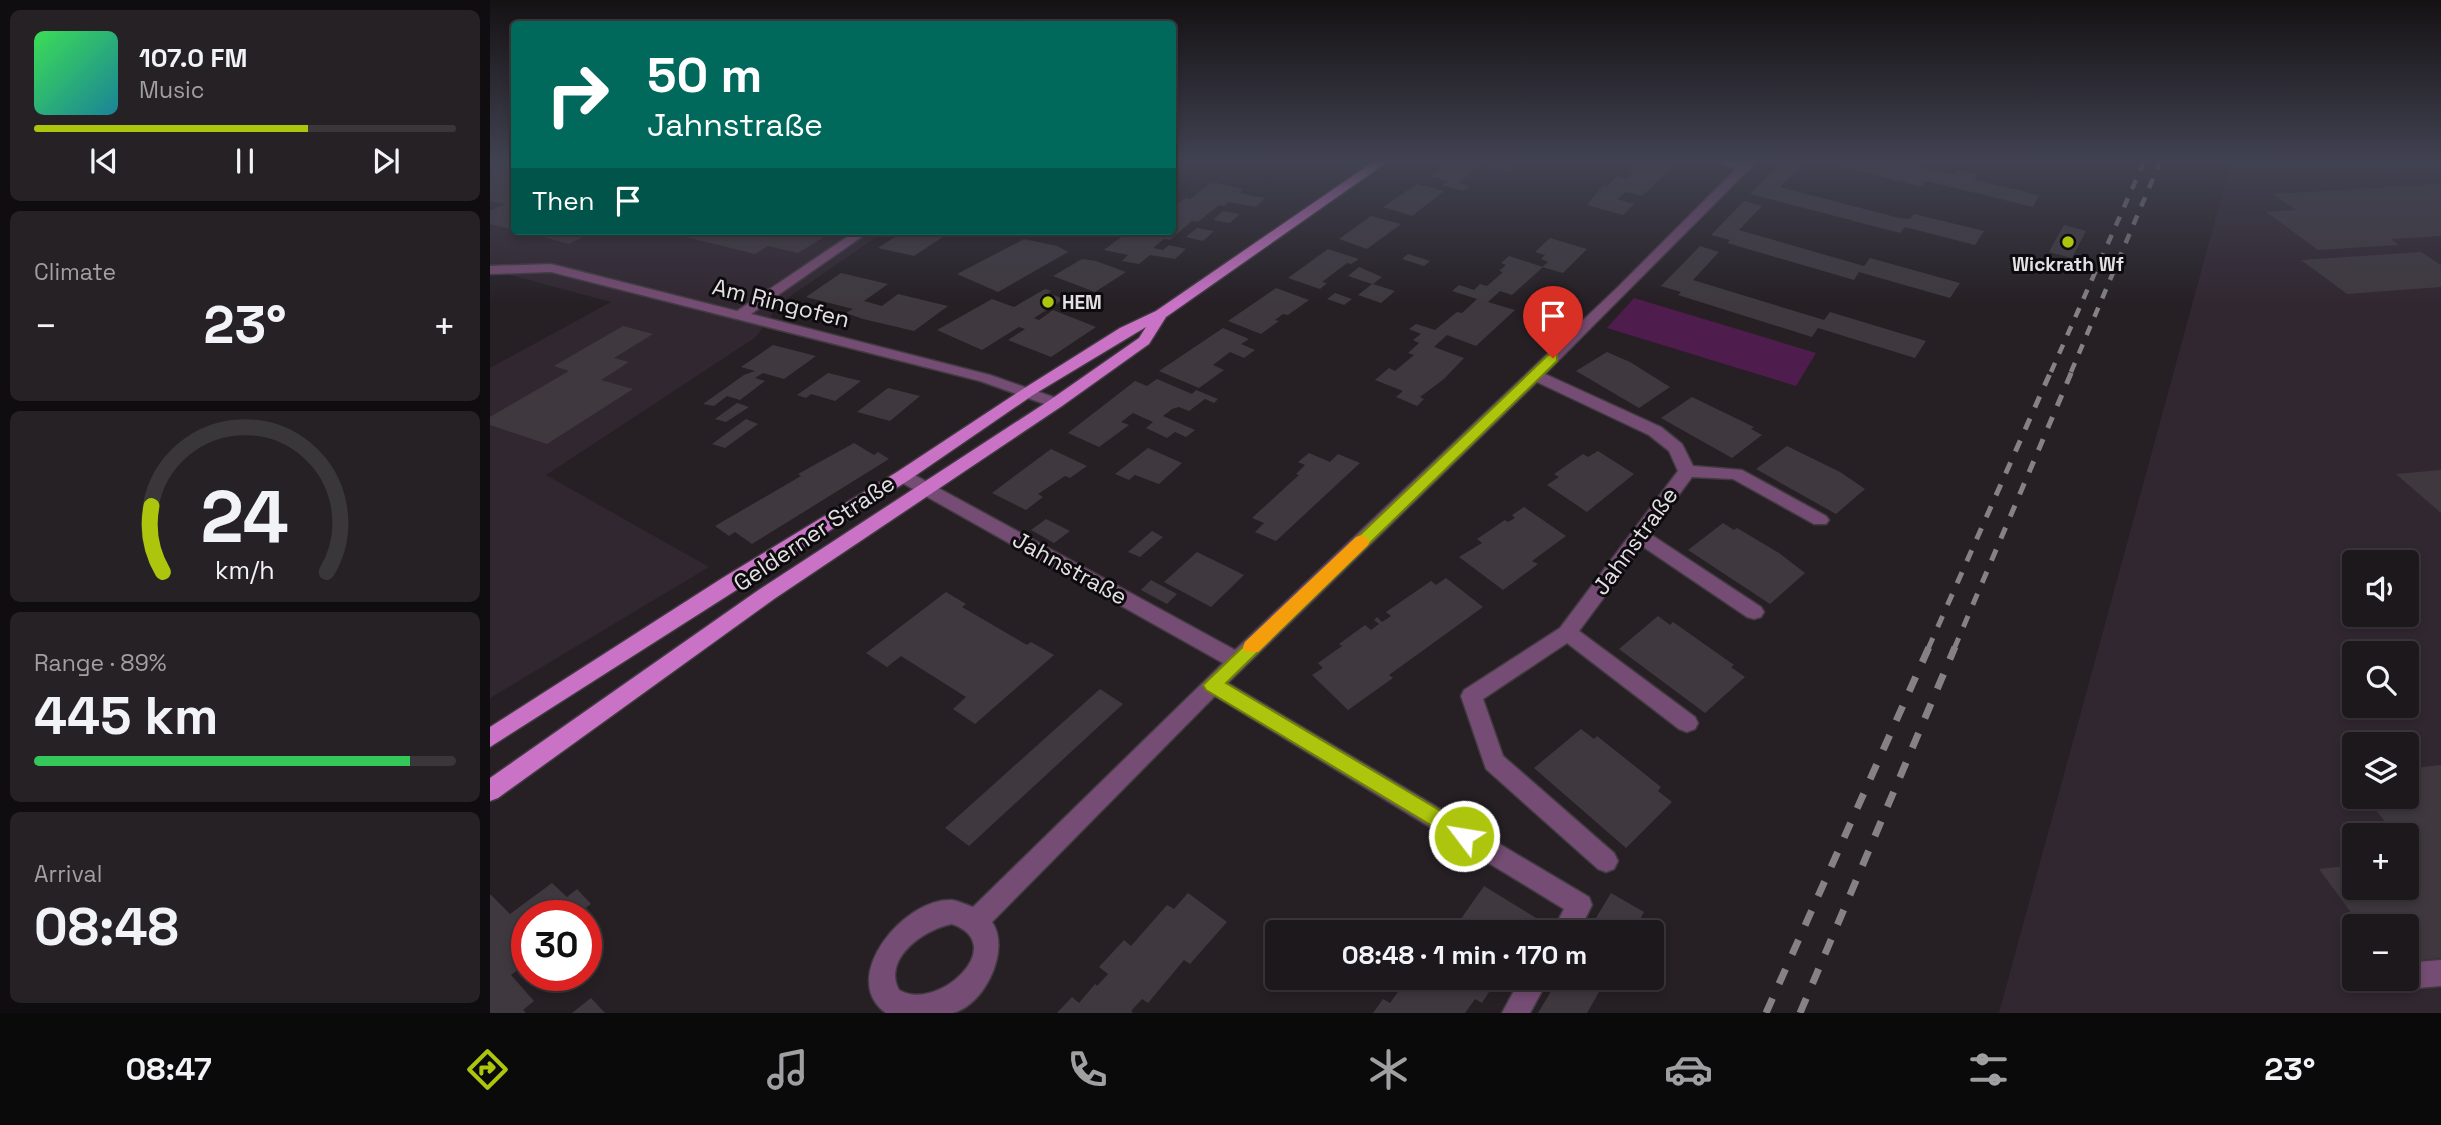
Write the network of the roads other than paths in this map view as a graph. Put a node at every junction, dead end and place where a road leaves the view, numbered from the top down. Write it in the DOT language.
graph roads {
  1 [pos="1313,209"];
  2 [pos="1704,209"];
  3 [pos="858,235"];
  4 [pos="490,270"];
  5 [pos="1161,314"];
  6 [pos="739,316"];
  7 [pos="1535,375"];
  8 [pos="1028,392"];
  9 [pos="1056,403"];
  10 [pos="1687,471"];
  11 [pos="903,476"];
  12 [pos="924,488"];
  13 [pos="1820,520"];
  14 [pos="1640,535"];
  15 [pos="1754,612"];
  16 [pos="1567,633"];
  17 [pos="1237,661"];
  18 [pos="1213,685"];
  19 [pos="1687,723"];
  20 [pos="490,738"];
  21 [pos="490,791"];
  22 [pos="1606,861"];
  23 [pos="977,920"];
  24 [pos="1571,920"];
  25 [pos="2441,973"];
  26 [pos="2419,975"];
  27 [pos="1529,990"];
  28 [pos="1515,1013"];
  1 -- 5 [label="main road, Gelderner Straße"];
  2 -- 7 [label="street"];
  3 -- 6 [label="street"];
  4 -- 6 [label="street, Am Ringofen"];
  5 -- 8 [label="main road, Gelderner Straße"];
  5 -- 9 [label="main road, Gelderner Straße"];
  6 -- 8 [label="street, Am Ringofen"];
  7 -- 10 [label="street, Jahnstraße"];
  7 -- 17 [label="street"];
  8 -- 9 [label="street, Am Ringofen"];
  8 -- 11 [label="main road, Gelderner Straße"];
  9 -- 12 [label="main road, Gelderner Straße"];
  10 -- 13 [label="street"];
  10 -- 14 [label="street, Jahnstraße"];
  11 -- 12 [label="street, Jahnstraße"];
  11 -- 20 [label="main road, Gelderner Straße"];
  12 -- 17 [label="street, Jahnstraße"];
  12 -- 21 [label="main road, Gelderner Straße"];
  14 -- 15 [label="street"];
  14 -- 16 [label="street, Jahnstraße"];
  16 -- 19 [label="street"];
  16 -- 22 [label="street, Jahnstraße"];
  17 -- 18 [label="street"];
  18 -- 23 [label="street"];
  18 -- 24 [label="street"];
  25 -- 26 [label="street"];
  27 -- 28 [label="street"];
}
